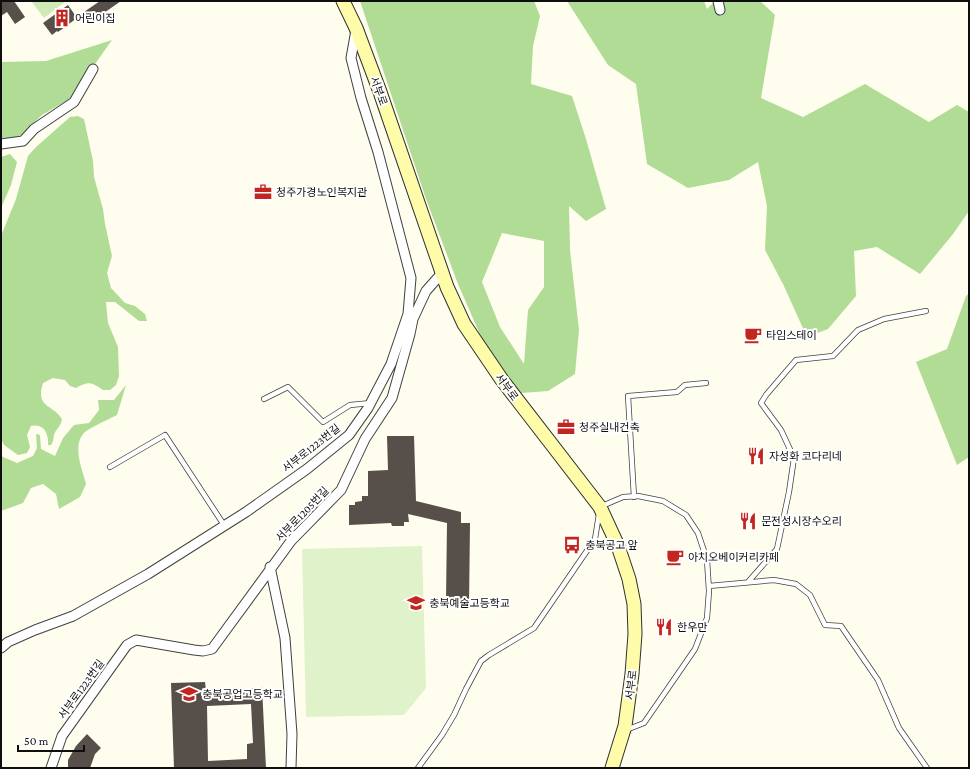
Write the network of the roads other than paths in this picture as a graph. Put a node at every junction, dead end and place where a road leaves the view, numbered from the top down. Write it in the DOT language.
graph roads {
  1 [pos="343,1"];
  2 [pos="356,28"];
  3 [pos="93,69"];
  4 [pos="1,144"];
  5 [pos="442,273"];
  6 [pos="926,311"];
  7 [pos="392,362"];
  8 [pos="401,366"];
  9 [pos="706,383"];
  10 [pos="264,399"];
  11 [pos="371,403"];
  12 [pos="110,467"];
  13 [pos="634,497"];
  14 [pos="600,507"];
  15 [pos="224,525"];
  16 [pos="270,567"];
  17 [pos="748,582"];
  18 [pos="709,586"];
  19 [pos="1,648"];
  20 [pos="624,730"];
  21 [pos="52,768"];
  22 [pos="291,768"];
  23 [pos="418,768"];
  24 [pos="612,768"];
  25 [pos="927,768"];
  1 -- 2 [label="main road, 서부로"];
  2 -- 5 [label="main road, 서부로"];
  2 -- 7 [label="street, 서부로1223번길"];
  3 -- 4 [label="street"];
  5 -- 8 [label="street, 서부로1205번길"];
  5 -- 14 [label="main road, 서부로"];
  6 -- 17 [label="lane"];
  7 -- 8 [label="street"];
  7 -- 11 [label="street, 서부로1223번길"];
  8 -- 16 [label="street, 서부로1205번길"];
  9 -- 13 [label="lane"];
  10 -- 11 [label="lane"];
  11 -- 15 [label="street, 서부로1223번길"];
  12 -- 15 [label="lane"];
  13 -- 14 [label="lane"];
  13 -- 18 [label="lane"];
  14 -- 20 [label="main road, 서부로"];
  14 -- 23 [label="lane"];
  15 -- 19 [label="street, 서부로1223번길"];
  16 -- 21 [label="street, 서부로1223번길"];
  16 -- 22 [label="street"];
  17 -- 18 [label="lane"];
  17 -- 25 [label="lane"];
  18 -- 20 [label="lane"];
  20 -- 24 [label="main road, 서부로"];
}
